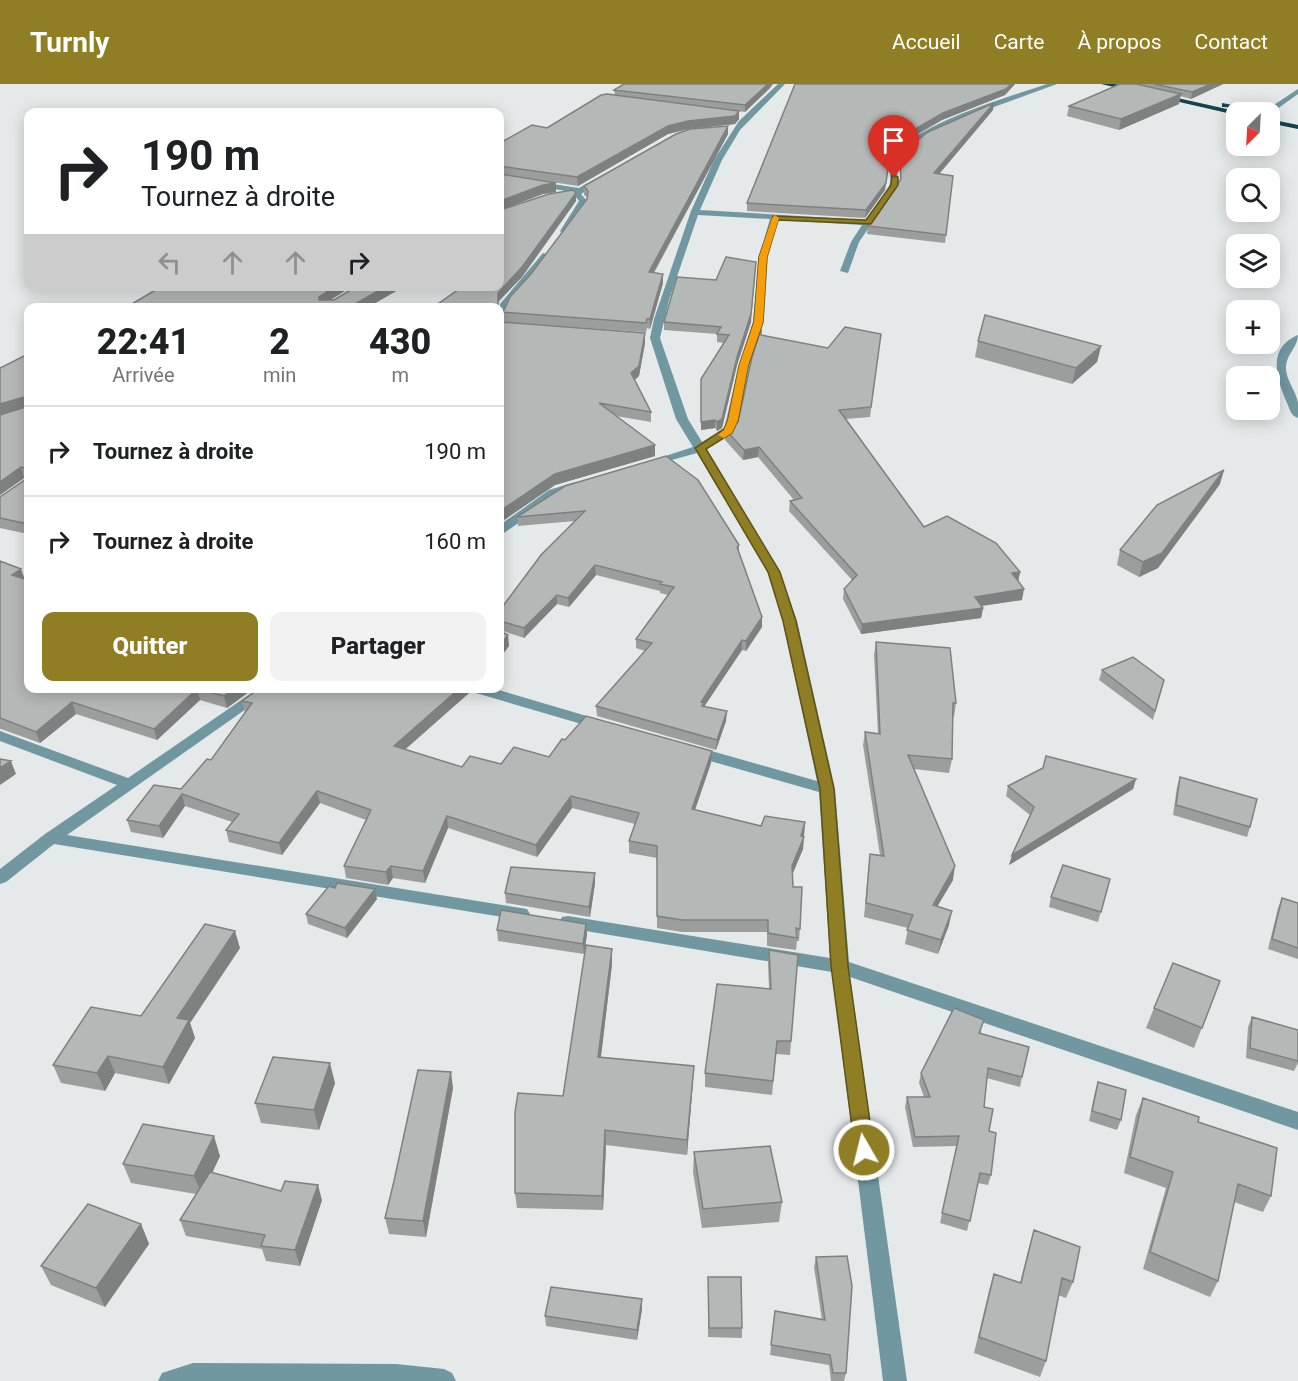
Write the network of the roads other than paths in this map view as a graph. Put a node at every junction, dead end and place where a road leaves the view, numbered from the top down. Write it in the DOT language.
graph roads {
  1 [pos="782,84"];
  2 [pos="1054,84"];
  3 [pos="1105,84"];
  4 [pos="1132,84"];
  5 [pos="1298,91"];
  6 [pos="1226,105"];
  7 [pos="1280,105"];
  8 [pos="1226,111"];
  9 [pos="1280,117"];
  10 [pos="1298,121"];
  11 [pos="1280,123"];
  12 [pos="1298,127"];
  13 [pos="615,172"];
  14 [pos="504,179"];
  15 [pos="578,192"];
  16 [pos="557,196"];
  17 [pos="695,212"];
  18 [pos="775,218"];
  19 [pos="869,223"];
  20 [pos="845,271"];
  21 [pos="504,307"];
  22 [pos="1298,338"];
  23 [pos="1298,415"];
  24 [pos="700,448"];
  25 [pos="636,468"];
  26 [pos="582,484"];
  27 [pos="504,527"];
  28 [pos="262,693"];
  29 [pos="491,693"];
  30 [pos="616,729"];
  31 [pos="0,736"];
  32 [pos="682,748"];
  33 [pos="130,784"];
  34 [pos="827,789"];
  35 [pos="51,838"];
  36 [pos="0,878"];
  37 [pos="840,966"];
  38 [pos="1298,1121"];
  39 [pos="170,1381"];
  40 [pos="444,1381"];
  41 [pos="895,1381"];
  1 -- 17 [label="street"];
  2 -- 19 [label="street"];
  3 -- 8 [label="highway"];
  4 -- 6 [label="highway"];
  5 -- 7 [label="street"];
  9 -- 10 [label="highway"];
  11 -- 12 [label="highway"];
  13 -- 15 [label="street"];
  14 -- 15 [label="street"];
  15 -- 16 [label="street"];
  15 -- 21 [label="street"];
  17 -- 18 [label="street"];
  17 -- 24 [label="street"];
  18 -- 19 [label="street"];
  18 -- 24 [label="street"];
  19 -- 20 [label="street"];
  22 -- 23 [label="street"];
  24 -- 25 [label="street"];
  24 -- 34 [label="street"];
  26 -- 27 [label="street"];
  28 -- 33 [label="street"];
  29 -- 30 [label="street"];
  31 -- 33 [label="street"];
  32 -- 34 [label="street"];
  33 -- 35 [label="street"];
  34 -- 37 [label="street"];
  35 -- 36 [label="street"];
  35 -- 37 [label="street"];
  37 -- 38 [label="street"];
  37 -- 41 [label="street"];
  39 -- 40 [label="street"];
}
